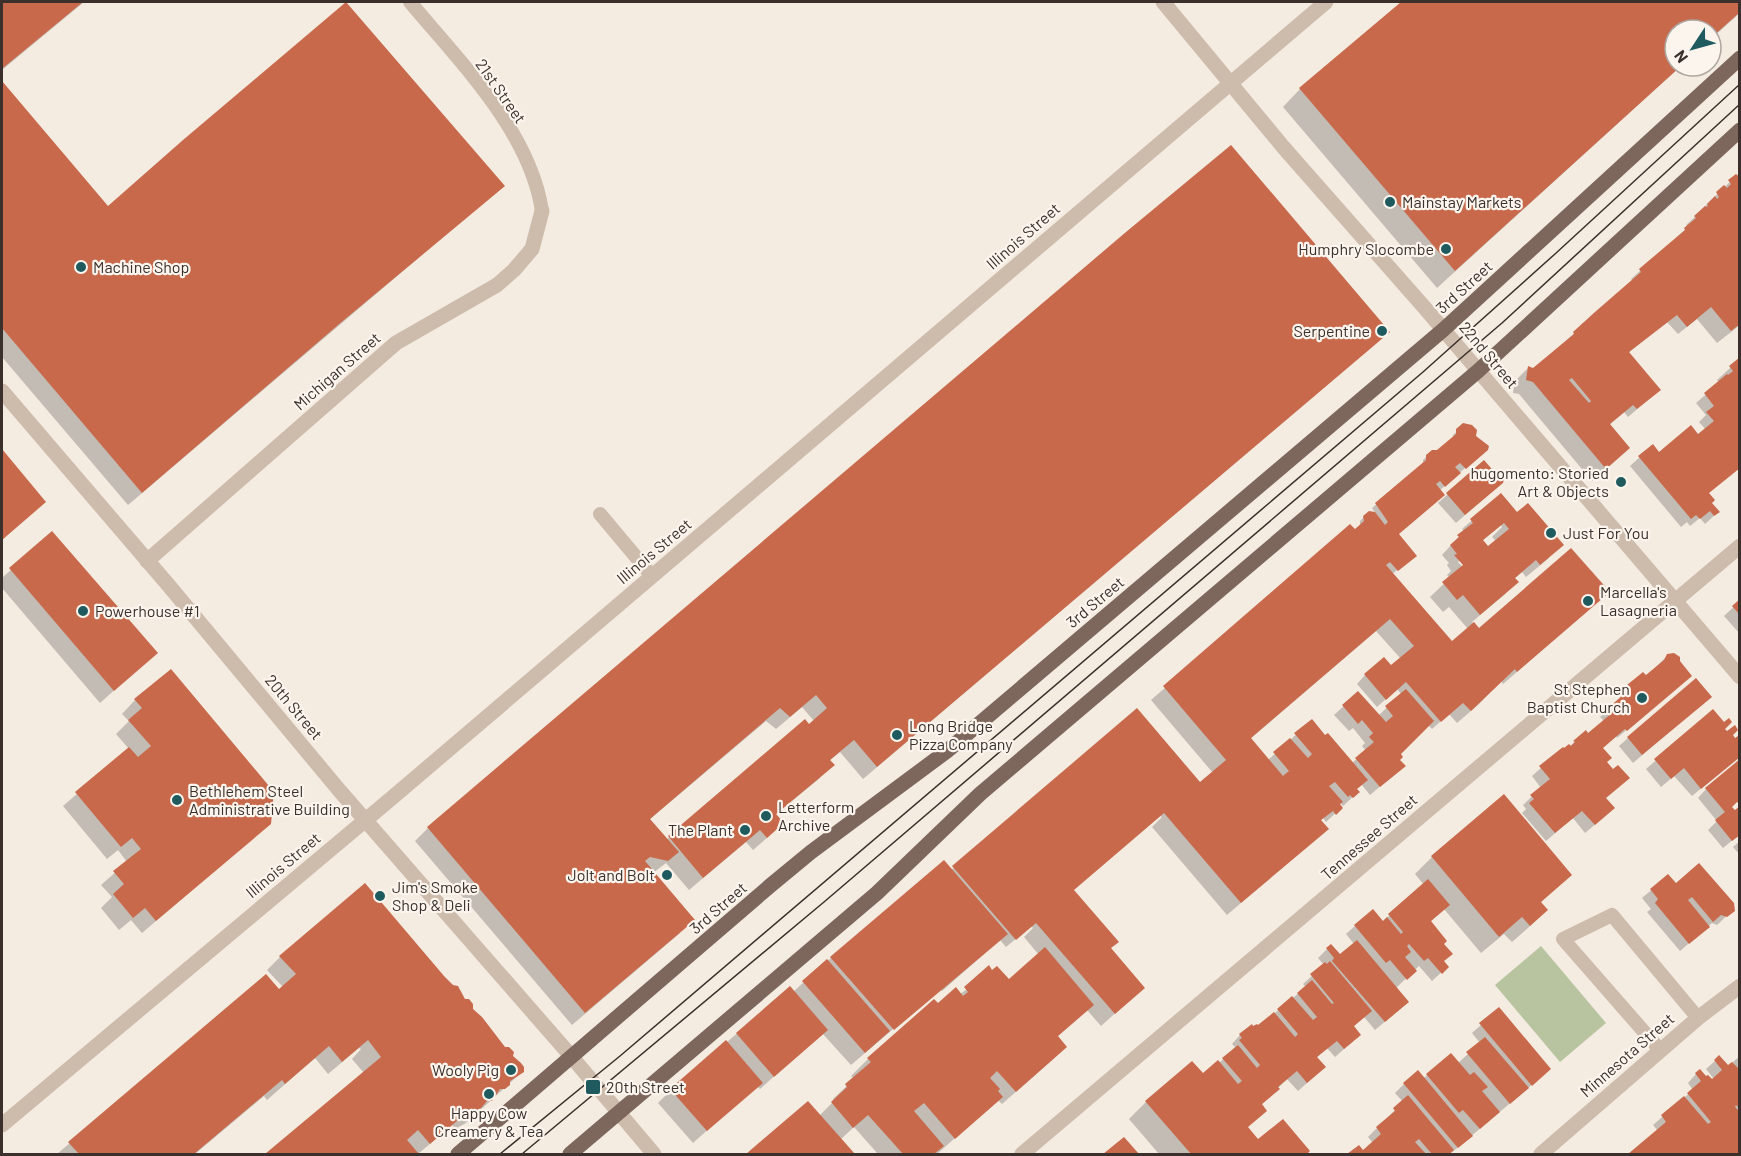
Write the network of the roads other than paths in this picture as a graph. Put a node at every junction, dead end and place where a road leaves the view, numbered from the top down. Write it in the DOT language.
graph roads {
  1 [pos="410,2"];
  2 [pos="1163,2"];
  3 [pos="1326,2"];
  4 [pos="1740,58"];
  5 [pos="1231,82"];
  6 [pos="1740,130"];
  7 [pos="542,212"];
  8 [pos="1443,330"];
  9 [pos="1478,371"];
  10 [pos="2,391"];
  11 [pos="600,514"];
  12 [pos="1740,546"];
  13 [pos="147,561"];
  14 [pos="652,576"];
  15 [pos="1675,600"];
  16 [pos="1740,677"];
  17 [pos="365,820"];
  18 [pos="1740,986"];
  19 [pos="1698,1018"];
  20 [pos="1660,1050"];
  21 [pos="571,1056"];
  22 [pos="618,1113"];
  23 [pos="2,1125"];
  24 [pos="458,1155"];
  25 [pos="570,1155"];
  26 [pos="654,1155"];
  27 [pos="1022,1155"];
  28 [pos="1540,1155"];
  1 -- 7 [label="lane, 21st Street"];
  2 -- 5 [label="street, 22nd Street"];
  3 -- 5 [label="street, Illinois Street"];
  4 -- 8 [label="main road, 3rd Street"];
  5 -- 8 [label="street, 22nd Street"];
  5 -- 14 [label="street, Illinois Street"];
  6 -- 9 [label="main road"];
  7 -- 13 [label="street, Michigan Street"];
  8 -- 9 [label="street, 22nd Street"];
  8 -- 21 [label="main road, 3rd Street"];
  9 -- 15 [label="street, 22nd Street"];
  9 -- 22 [label="main road"];
  10 -- 13 [label="street, 20th Street"];
  11 -- 14 [label="lane"];
  12 -- 15 [label="street, Tennessee Street"];
  13 -- 17 [label="street, 20th Street"];
  14 -- 17 [label="street, Illinois Street"];
  15 -- 16 [label="street, 22nd Street"];
  15 -- 27 [label="street, Tennessee Street"];
  17 -- 21 [label="street, 20th Street"];
  17 -- 23 [label="street, Illinois Street"];
  18 -- 19 [label="street, Minnesota Street"];
  19 -- 20 [label="street, Minnesota Street"];
  19 -- 20 [label="lane"];
  20 -- 28 [label="street, Minnesota Street"];
  21 -- 22 [label="street, 20th Street"];
  21 -- 24 [label="main road, 3rd Street"];
  22 -- 25 [label="main road"];
  22 -- 26 [label="street, 20th Street"];
}
